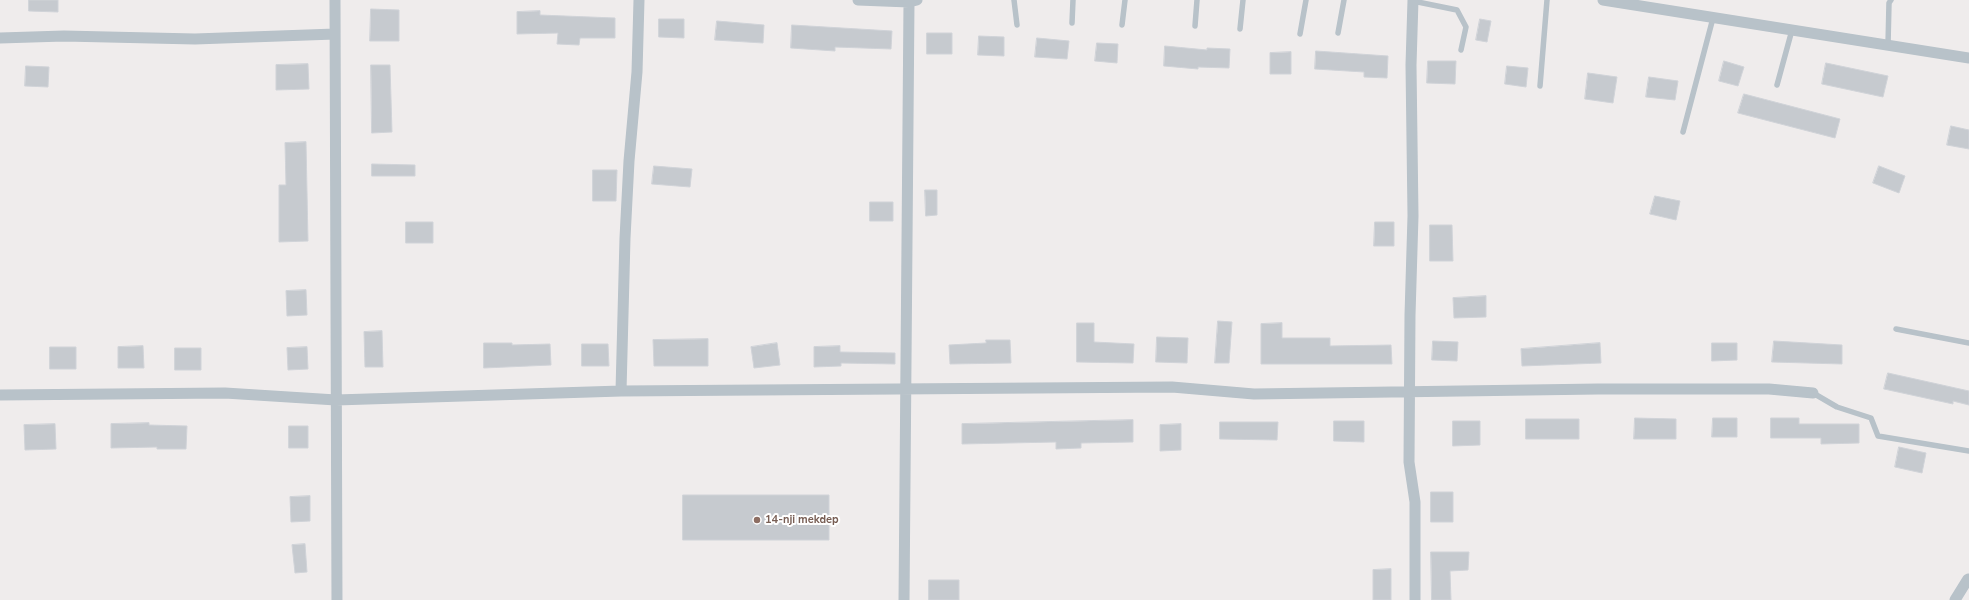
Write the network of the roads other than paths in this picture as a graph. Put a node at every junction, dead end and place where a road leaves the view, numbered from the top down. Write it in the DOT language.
graph roads {
  1 [pos="335,0"];
  2 [pos="639,0"];
  3 [pos="858,0"];
  4 [pos="1014,0"];
  5 [pos="1072,0"];
  6 [pos="1125,0"];
  7 [pos="1197,0"];
  8 [pos="1243,0"];
  9 [pos="1306,0"];
  10 [pos="1344,0"];
  11 [pos="1547,0"];
  12 [pos="1603,0"];
  13 [pos="1891,0"];
  14 [pos="913,1"];
  15 [pos="1413,1"];
  16 [pos="1713,18"];
  17 [pos="1072,23"];
  18 [pos="1017,25"];
  19 [pos="1122,25"];
  20 [pos="1195,26"];
  21 [pos="1240,29"];
  22 [pos="1792,30"];
  23 [pos="1338,33"];
  24 [pos="335,34"];
  25 [pos="1300,34"];
  26 [pos="0,38"];
  27 [pos="1888,45"];
  28 [pos="1461,50"];
  29 [pos="1969,58"];
  30 [pos="1540,86"];
  31 [pos="1777,86"];
  32 [pos="1683,132"];
  33 [pos="1896,329"];
  34 [pos="1969,343"];
  35 [pos="906,389"];
  36 [pos="621,391"];
  37 [pos="1410,391"];
  38 [pos="1813,393"];
  39 [pos="0,395"];
  40 [pos="336,400"];
  41 [pos="1969,451"];
  42 [pos="1968,579"];
  43 [pos="337,600"];
  44 [pos="904,600"];
  45 [pos="1415,600"];
  46 [pos="1955,600"];
  1 -- 24 [label="street"];
  2 -- 36 [label="street"];
  3 -- 14 [label="street"];
  4 -- 18 [label="lane"];
  5 -- 17 [label="lane"];
  6 -- 19 [label="lane"];
  7 -- 20 [label="lane"];
  8 -- 21 [label="lane"];
  9 -- 25 [label="lane"];
  10 -- 23 [label="lane"];
  11 -- 30 [label="lane"];
  12 -- 16 [label="street"];
  13 -- 27 [label="lane"];
  14 -- 35 [label="street"];
  15 -- 28 [label="lane"];
  15 -- 37 [label="street"];
  16 -- 22 [label="street"];
  16 -- 32 [label="lane"];
  22 -- 27 [label="street"];
  22 -- 31 [label="lane"];
  24 -- 26 [label="street"];
  24 -- 40 [label="street"];
  27 -- 29 [label="street"];
  33 -- 34 [label="lane"];
  35 -- 36 [label="street"];
  35 -- 37 [label="street"];
  35 -- 44 [label="street"];
  36 -- 40 [label="street"];
  37 -- 38 [label="street"];
  37 -- 45 [label="street"];
  38 -- 41 [label="lane"];
  39 -- 40 [label="street"];
  40 -- 43 [label="street"];
  42 -- 46 [label="street"];
}
